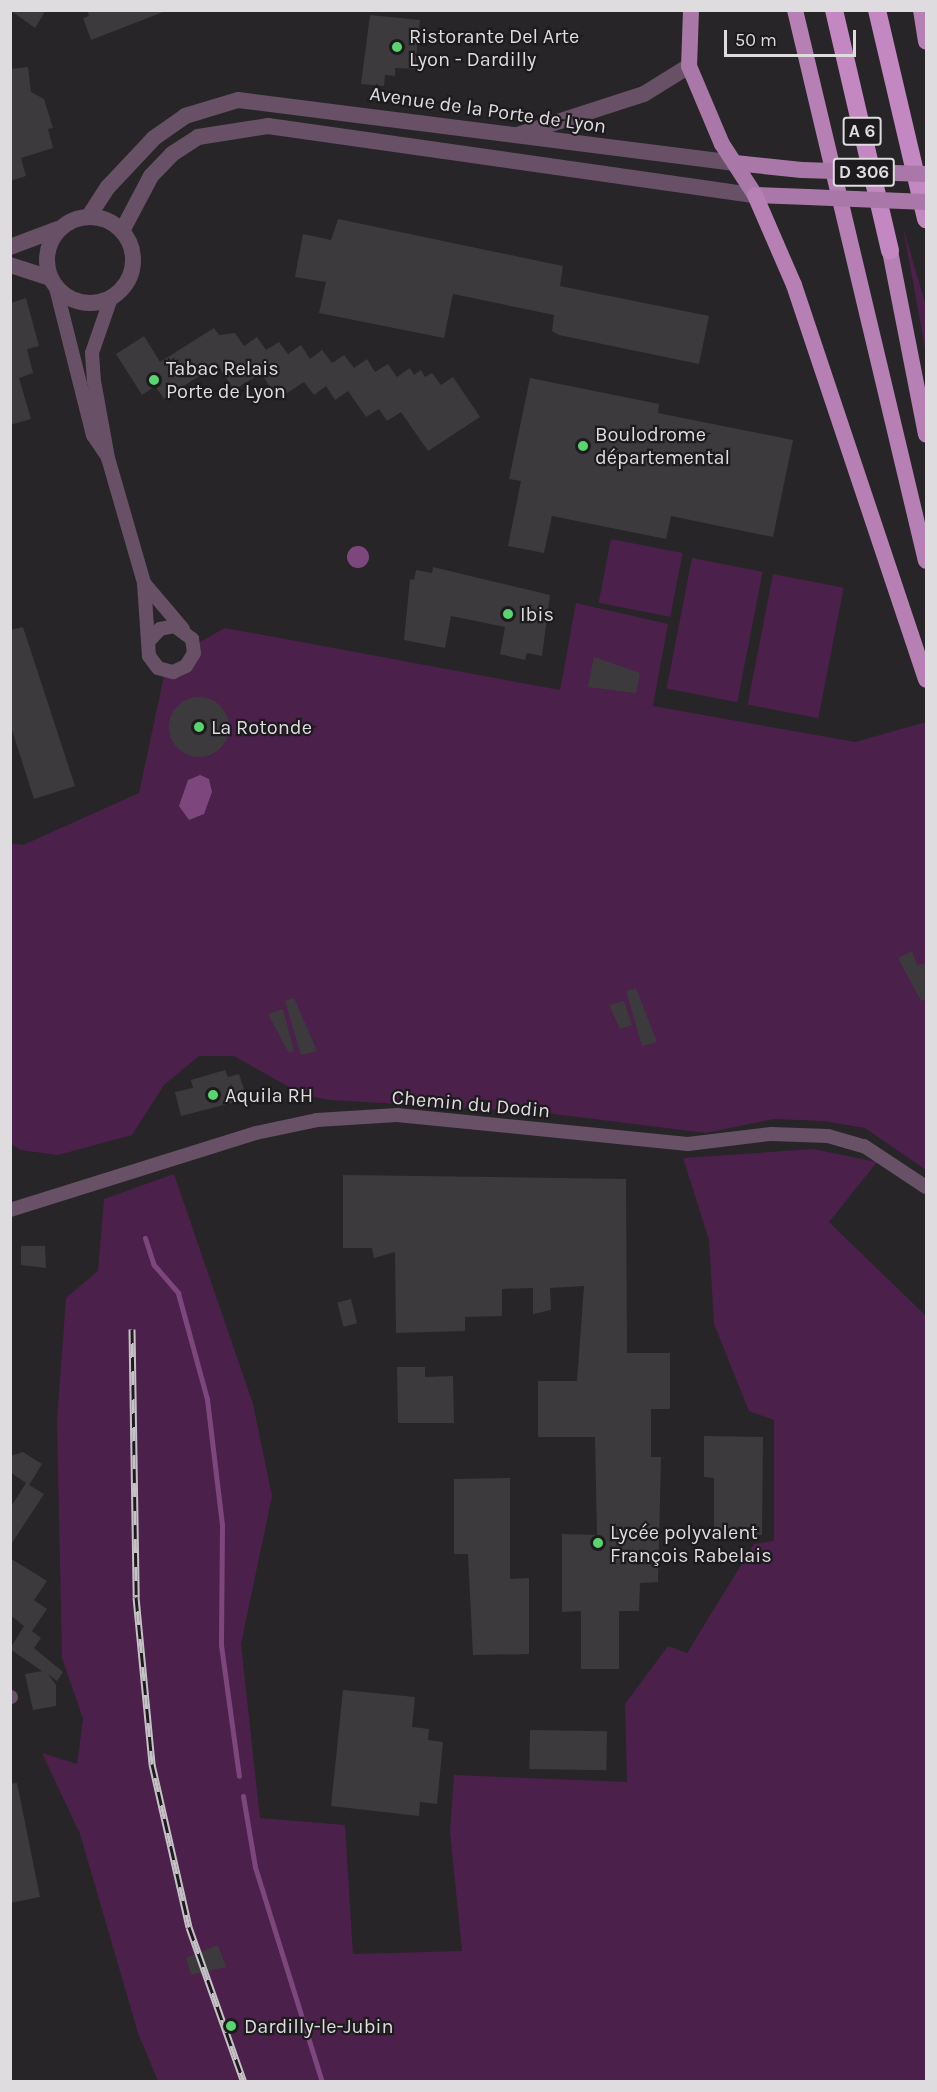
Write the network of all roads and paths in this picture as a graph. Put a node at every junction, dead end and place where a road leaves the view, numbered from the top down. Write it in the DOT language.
graph roads {
  1 [pos="691,10"];
  2 [pos="795,10"];
  3 [pos="834,10"];
  4 [pos="878,10"];
  5 [pos="921,10"];
  6 [pos="927,42"];
  7 [pos="689,66"];
  8 [pos="517,135"];
  9 [pos="735,163"];
  10 [pos="927,174"];
  11 [pos="755,195"];
  12 [pos="927,202"];
  13 [pos="89,216"];
  14 [pos="927,219"];
  15 [pos="58,230"];
  16 [pos="122,231"];
  17 [pos="10,248"];
  18 [pos="890,251"];
  19 [pos="10,265"];
  20 [pos="53,283"];
  21 [pos="111,298"];
  22 [pos="927,434"];
  23 [pos="108,458"];
  24 [pos="927,561"];
  25 [pos="144,583"];
  26 [pos="183,628"];
  27 [pos="149,641"];
  28 [pos="927,680"];
  29 [pos="927,1187"];
  30 [pos="10,1210"];
  1 -- 7 [label="main road"];
  2 -- 24 [label="highway"];
  3 -- 18 [label="highway, A 6"];
  4 -- 14 [label="highway, A 6"];
  5 -- 6 [label="highway"];
  7 -- 8 [label="street"];
  7 -- 9 [label="main road"];
  8 -- 9 [label="street, Avenue de la Porte de Lyon"];
  8 -- 13 [label="street, Avenue de la Porte de Lyon"];
  9 -- 10 [label="main road, Avenue de la Porte de Lyon / D 306, bridge"];
  9 -- 11 [label="main road"];
  11 -- 12 [label="main road, D 306, bridge"];
  11 -- 16 [label="street"];
  11 -- 28 [label="highway"];
  13 -- 15 [label="street"];
  13 -- 16 [label="street"];
  15 -- 17 [label="street"];
  15 -- 20 [label="street"];
  16 -- 21 [label="street"];
  18 -- 22 [label="highway"];
  19 -- 20 [label="street"];
  20 -- 21 [label="street"];
  20 -- 23 [label="street"];
  21 -- 23 [label="street"];
  23 -- 25 [label="street"];
  25 -- 26 [label="street"];
  25 -- 27 [label="street"];
  26 -- 27 [label="street"];
  26 -- 27 [label="street"];
  29 -- 30 [label="street, Chemin du Dodin"];
}
